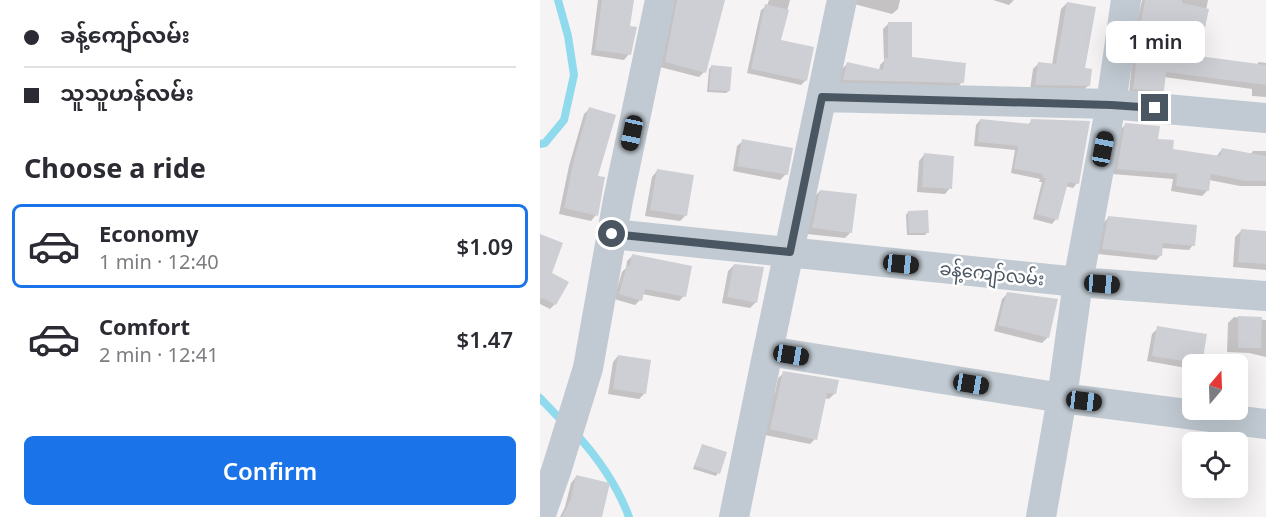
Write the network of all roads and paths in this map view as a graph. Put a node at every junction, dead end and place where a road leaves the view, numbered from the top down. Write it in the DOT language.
graph roads {
  1 [pos="660,0"];
  2 [pos="842,0"];
  3 [pos="1126,0"];
  4 [pos="822,97"];
  5 [pos="1111,105"];
  6 [pos="1266,117"];
  7 [pos="612,234"];
  8 [pos="790,252"];
  9 [pos="1078,282"];
  10 [pos="1266,296"];
  11 [pos="768,351"];
  12 [pos="1062,398"];
  13 [pos="1266,424"];
  14 [pos="540,517"];
  15 [pos="734,517"];
  16 [pos="1041,517"];
  1 -- 7 [label="street"];
  2 -- 4 [label="street"];
  3 -- 5 [label="street"];
  4 -- 5 [label="street"];
  4 -- 8 [label="street"];
  5 -- 6 [label="street"];
  5 -- 9 [label="street"];
  7 -- 8 [label="street, ခန့်ကျော်လမ်း"];
  7 -- 14 [label="street"];
  8 -- 9 [label="street, ခန့်ကျော်လမ်း"];
  8 -- 11 [label="street"];
  9 -- 10 [label="street, ခန့်ကျော်လမ်း"];
  9 -- 12 [label="street"];
  11 -- 12 [label="street"];
  11 -- 15 [label="street"];
  12 -- 13 [label="street"];
  12 -- 16 [label="street"];
}
